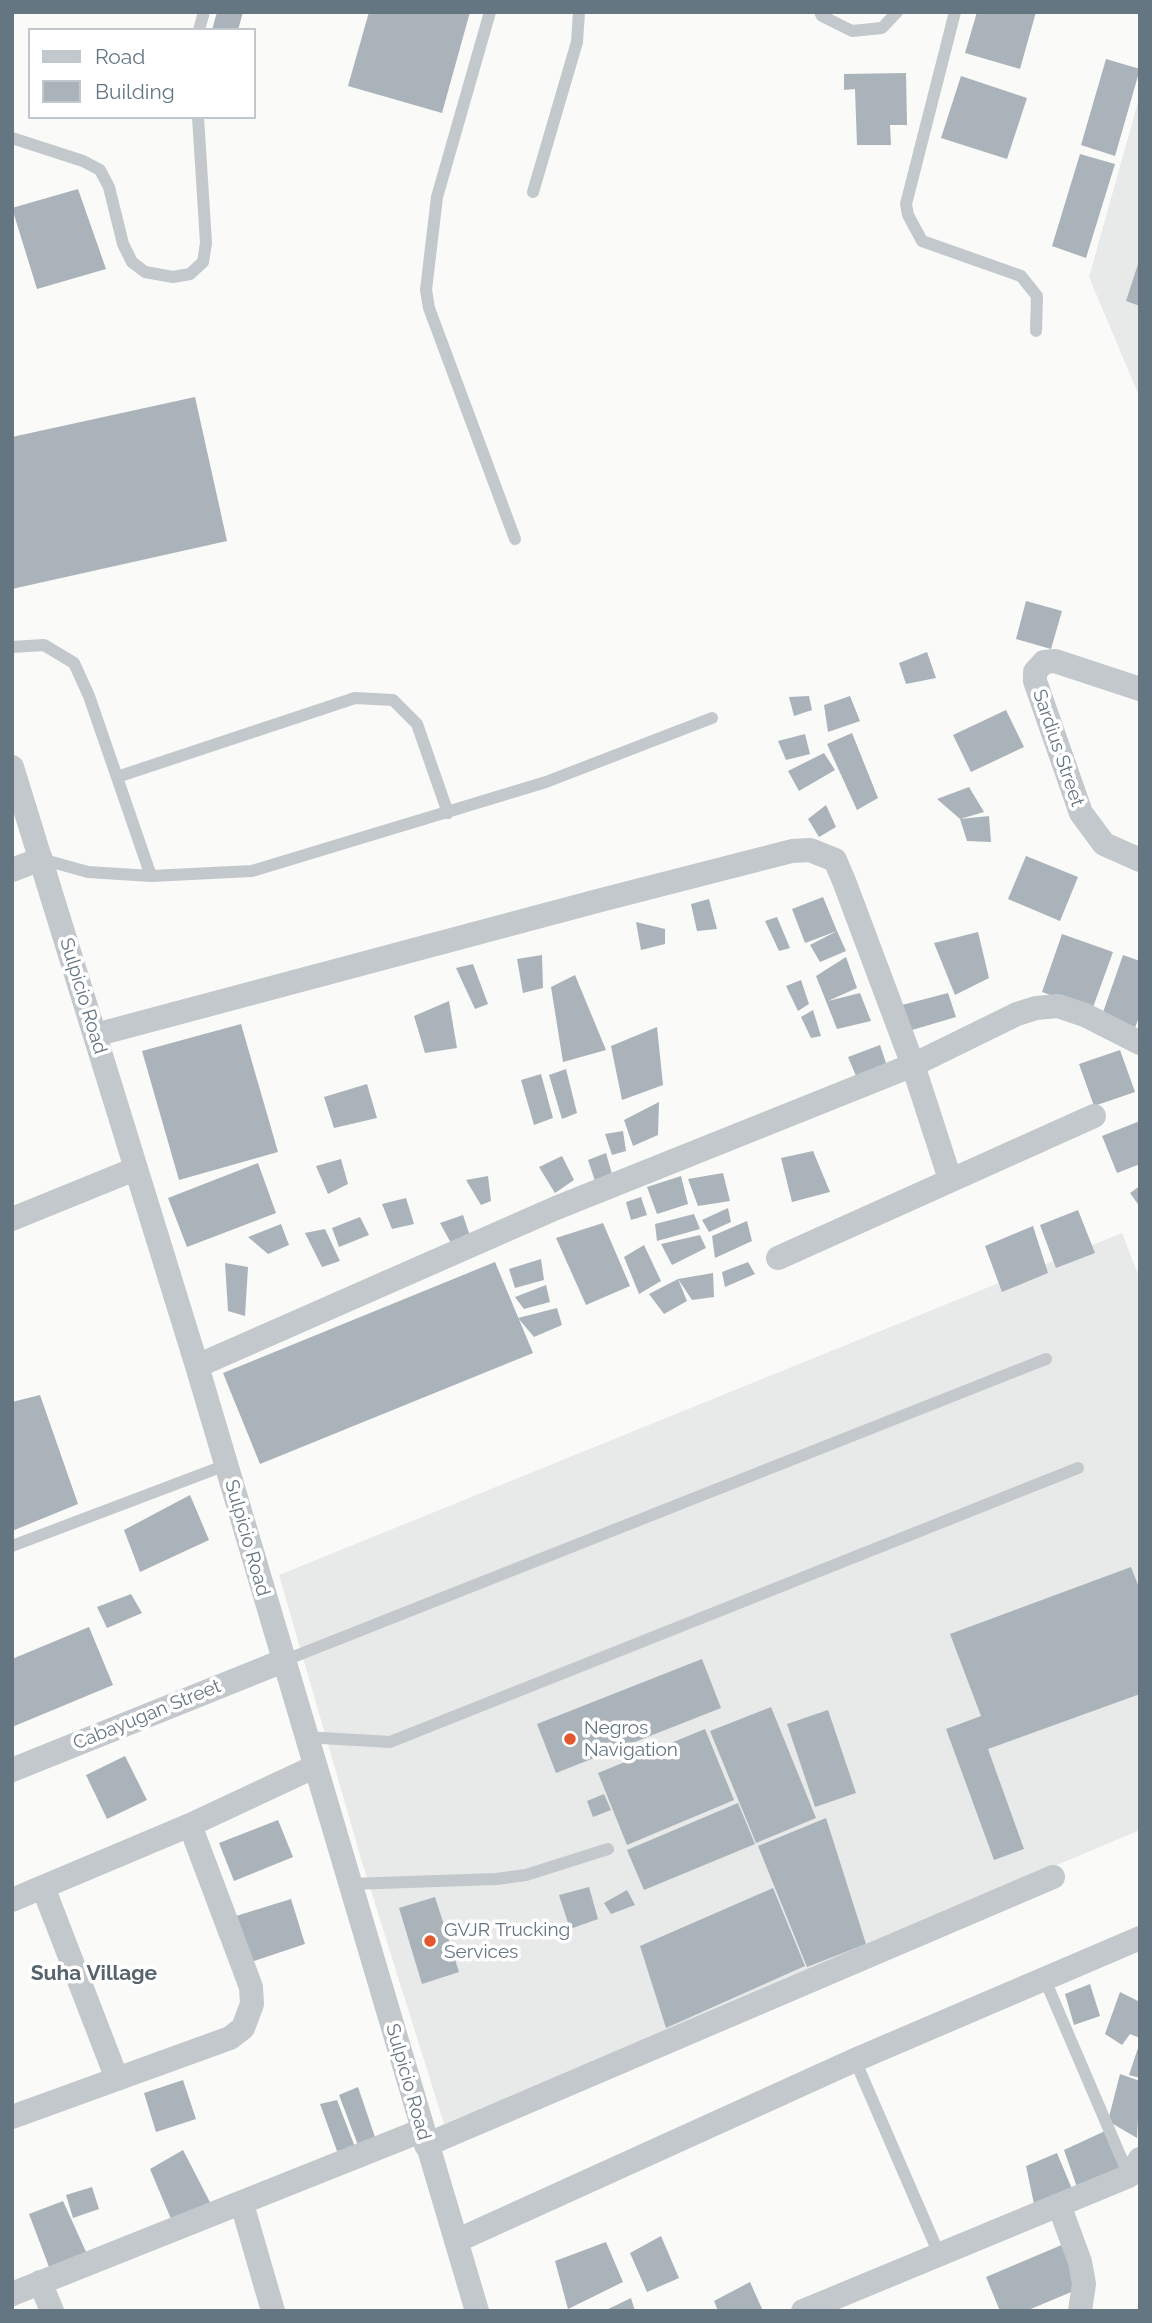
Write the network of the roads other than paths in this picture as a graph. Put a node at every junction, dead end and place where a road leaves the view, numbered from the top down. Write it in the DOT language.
graph roads {
  1 [pos="490,12"];
  2 [pos="579,12"];
  3 [pos="820,12"];
  4 [pos="897,12"];
  5 [pos="955,12"];
  6 [pos="198,119"];
  7 [pos="12,138"];
  8 [pos="533,192"];
  9 [pos="1036,331"];
  10 [pos="515,539"];
  11 [pos="12,648"];
  12 [pos="1140,689"];
  13 [pos="712,718"];
  14 [pos="12,767"];
  15 [pos="117,777"];
  16 [pos="448,813"];
  17 [pos="41,859"];
  18 [pos="1140,860"];
  19 [pos="12,870"];
  20 [pos="151,876"];
  21 [pos="95,1035"];
  22 [pos="1140,1043"];
  23 [pos="913,1065"];
  24 [pos="1094,1116"];
  25 [pos="135,1169"];
  26 [pos="950,1179"];
  27 [pos="12,1219"];
  28 [pos="778,1258"];
  29 [pos="1046,1359"];
  30 [pos="197,1366"];
  31 [pos="226,1465"];
  32 [pos="1078,1468"];
  33 [pos="12,1546"];
  34 [pos="283,1661"];
  35 [pos="305,1737"];
  36 [pos="314,1767"];
  37 [pos="12,1770"];
  38 [pos="190,1825"];
  39 [pos="608,1850"];
  40 [pos="1053,1877"];
  41 [pos="349,1884"];
  42 [pos="43,1887"];
  43 [pos="12,1900"];
  44 [pos="1140,1938"];
  45 [pos="1045,1980"];
  46 [pos="855,2060"];
  47 [pos="117,2079"];
  48 [pos="12,2117"];
  49 [pos="425,2138"];
  50 [pos="1134,2168"];
  51 [pos="242,2204"];
  52 [pos="1059,2205"];
  53 [pos="456,2241"];
  54 [pos="939,2254"];
  55 [pos="40,2282"];
  56 [pos="12,2294"];
  57 [pos="52,2311"];
  58 [pos="273,2311"];
  59 [pos="477,2311"];
  60 [pos="803,2311"];
  61 [pos="1080,2311"];
  1 -- 10 [label="lane"];
  2 -- 8 [label="lane"];
  3 -- 4 [label="lane"];
  5 -- 9 [label="lane"];
  6 -- 7 [label="lane"];
  11 -- 15 [label="lane"];
  12 -- 18 [label="street, Sardius Street"];
  13 -- 16 [label="lane"];
  14 -- 17 [label="street, Sulpicio Road"];
  15 -- 16 [label="lane"];
  15 -- 20 [label="lane"];
  16 -- 20 [label="lane"];
  17 -- 19 [label="street"];
  17 -- 20 [label="lane"];
  17 -- 21 [label="street, Sulpicio Road"];
  21 -- 23 [label="street"];
  21 -- 25 [label="street, Sulpicio Road"];
  22 -- 23 [label="street"];
  23 -- 26 [label="street"];
  23 -- 30 [label="street"];
  24 -- 26 [label="street"];
  25 -- 27 [label="street"];
  25 -- 30 [label="street, Sulpicio Road"];
  26 -- 28 [label="street"];
  29 -- 34 [label="lane"];
  30 -- 31 [label="street, Sulpicio Road"];
  31 -- 33 [label="lane"];
  31 -- 34 [label="street, Sulpicio Road"];
  32 -- 35 [label="lane"];
  34 -- 35 [label="street, Sulpicio Road"];
  34 -- 37 [label="street, Cabayugan Street"];
  35 -- 36 [label="street, Sulpicio Road"];
  36 -- 38 [label="street"];
  36 -- 41 [label="street, Sulpicio Road"];
  38 -- 42 [label="street"];
  38 -- 47 [label="street"];
  39 -- 41 [label="lane"];
  40 -- 49 [label="street"];
  41 -- 49 [label="street, Sulpicio Road"];
  42 -- 43 [label="street"];
  42 -- 47 [label="street"];
  44 -- 45 [label="street"];
  45 -- 46 [label="street"];
  45 -- 50 [label="lane"];
  46 -- 53 [label="street"];
  46 -- 54 [label="lane"];
  47 -- 48 [label="street"];
  49 -- 51 [label="street"];
  49 -- 53 [label="street, Sulpicio Road"];
  50 -- 52 [label="street"];
  51 -- 55 [label="street"];
  51 -- 58 [label="street"];
  52 -- 54 [label="street"];
  52 -- 61 [label="street"];
  53 -- 59 [label="street, Sulpicio Road"];
  54 -- 60 [label="street"];
  55 -- 56 [label="street"];
  55 -- 57 [label="street"];
}
